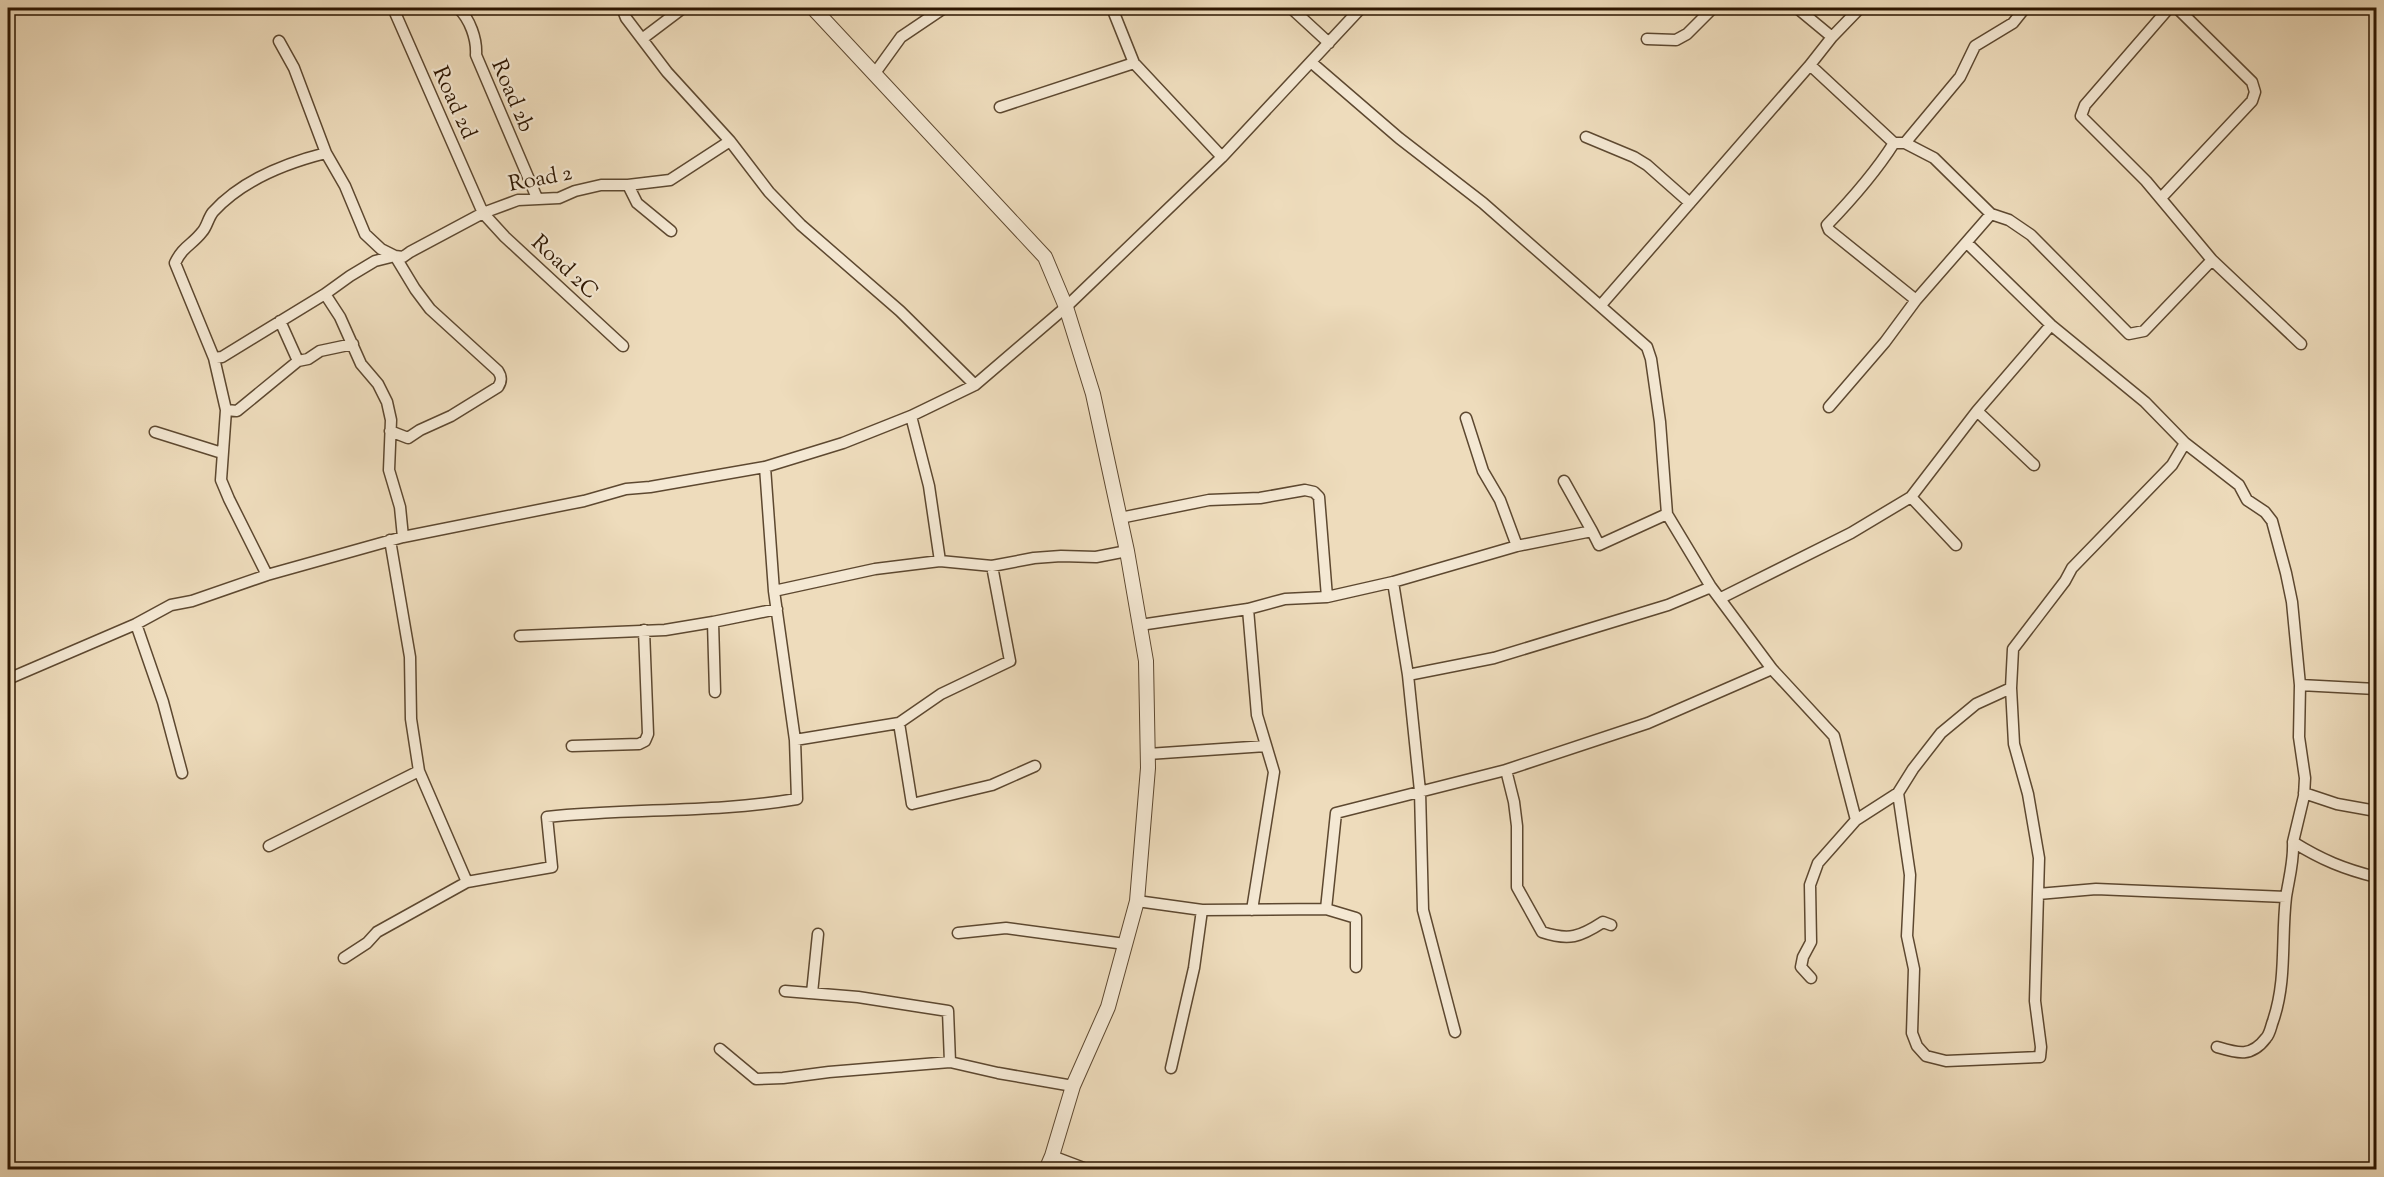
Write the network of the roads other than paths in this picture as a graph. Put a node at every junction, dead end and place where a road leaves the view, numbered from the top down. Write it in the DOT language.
graph roads {
  1 [pos="393,8"];
  2 [pos="459,8"];
  3 [pos="622,8"];
  4 [pos="683,8"];
  5 [pos="813,8"];
  6 [pos="944,8"];
  7 [pos="1112,8"];
  8 [pos="1291,8"];
  9 [pos="1361,8"];
  10 [pos="1713,8"];
  11 [pos="1797,8"];
  12 [pos="1860,8"];
  13 [pos="2025,8"];
  14 [pos="2169,8"];
  15 [pos="2176,8"];
  16 [pos="1832,37"];
  17 [pos="642,39"];
  18 [pos="1647,39"];
  19 [pos="279,41"];
  20 [pos="1329,43"];
  21 [pos="1134,63"];
  22 [pos="1312,63"];
  23 [pos="1810,65"];
  24 [pos="875,73"];
  25 [pos="1000,107"];
  26 [pos="1586,137"];
  27 [pos="730,141"];
  28 [pos="1900,143"];
  29 [pos="326,153"];
  30 [pos="1222,157"];
  31 [pos="628,185"];
  32 [pos="537,198"];
  33 [pos="2161,198"];
  34 [pos="1690,202"];
  35 [pos="483,213"];
  36 [pos="1991,214"];
  37 [pos="671,231"];
  38 [pos="1967,243"];
  39 [pos="395,256"];
  40 [pos="2212,260"];
  41 [pos="325,294"];
  42 [pos="1917,300"];
  43 [pos="1601,305"];
  44 [pos="1066,307"];
  45 [pos="280,321"];
  46 [pos="2051,325"];
  47 [pos="353,344"];
  48 [pos="2301,344"];
  49 [pos="623,346"];
  50 [pos="214,358"];
  51 [pos="298,361"];
  52 [pos="975,385"];
  53 [pos="1829,407"];
  54 [pos="226,410"];
  55 [pos="1977,411"];
  56 [pos="911,416"];
  57 [pos="1466,418"];
  58 [pos="390,431"];
  59 [pos="155,432"];
  60 [pos="2185,442"];
  61 [pos="222,453"];
  62 [pos="2034,465"];
  63 [pos="765,467"];
  64 [pos="1564,481"];
  65 [pos="1911,497"];
  66 [pos="1667,514"];
  67 [pos="1120,518"];
  68 [pos="1592,531"];
  69 [pos="403,537"];
  70 [pos="390,540"];
  71 [pos="1956,545"];
  72 [pos="1517,546"];
  73 [pos="1127,551"];
  74 [pos="940,561"];
  75 [pos="992,566"];
  76 [pos="267,575"];
  77 [pos="1393,582"];
  78 [pos="1711,587"];
  79 [pos="774,591"];
  80 [pos="1327,597"];
  81 [pos="1721,598"];
  82 [pos="777,609"];
  83 [pos="1248,609"];
  84 [pos="713,622"];
  85 [pos="136,624"];
  86 [pos="1140,625"];
  87 [pos="645,630"];
  88 [pos="520,636"];
  89 [pos="1772,669"];
  90 [pos="1408,675"];
  91 [pos="8,679"];
  92 [pos="2300,685"];
  93 [pos="2011,688"];
  94 [pos="2376,689"];
  95 [pos="715,692"];
  96 [pos="899,723"];
  97 [pos="795,740"];
  98 [pos="572,746"];
  99 [pos="1266,746"];
  100 [pos="1148,754"];
  101 [pos="1035,766"];
  102 [pos="1506,770"];
  103 [pos="419,771"];
  104 [pos="182,773"];
  105 [pos="1420,791"];
  106 [pos="1898,793"];
  107 [pos="2304,793"];
  108 [pos="2376,811"];
  109 [pos="1856,820"];
  110 [pos="2293,842"];
  111 [pos="269,846"];
  112 [pos="2376,877"];
  113 [pos="467,882"];
  114 [pos="2038,894"];
  115 [pos="2286,897"];
  116 [pos="1137,901"];
  117 [pos="1326,909"];
  118 [pos="1202,910"];
  119 [pos="1251,910"];
  120 [pos="1611,925"];
  121 [pos="958,933"];
  122 [pos="818,934"];
  123 [pos="1125,944"];
  124 [pos="344,958"];
  125 [pos="1356,968"];
  126 [pos="1811,978"];
  127 [pos="785,991"];
  128 [pos="812,993"];
  129 [pos="1455,1032"];
  130 [pos="2217,1047"];
  131 [pos="720,1049"];
  132 [pos="951,1062"];
  133 [pos="1171,1068"];
  134 [pos="1073,1086"];
  135 [pos="1052,1156"];
  136 [pos="1046,1170"];
  137 [pos="1089,1170"];
  1 -- 35 [label="street, Road 2d"];
  2 -- 32 [label="street, Road 2b"];
  3 -- 17 [label="street"];
  4 -- 17 [label="street"];
  5 -- 24 [label="street"];
  6 -- 24 [label="street"];
  7 -- 21 [label="street"];
  8 -- 20 [label="street"];
  9 -- 20 [label="street"];
  10 -- 18 [label="street"];
  11 -- 16 [label="street"];
  12 -- 16 [label="street"];
  13 -- 28 [label="street"];
  14 -- 33 [label="street"];
  15 -- 33 [label="street"];
  16 -- 23 [label="street"];
  17 -- 27 [label="street"];
  19 -- 29 [label="street"];
  20 -- 22 [label="street"];
  21 -- 25 [label="street"];
  21 -- 30 [label="street"];
  22 -- 30 [label="street"];
  22 -- 43 [label="street"];
  23 -- 28 [label="street"];
  23 -- 34 [label="street"];
  24 -- 44 [label="street"];
  26 -- 34 [label="street"];
  27 -- 31 [label="street, Road 2"];
  27 -- 52 [label="street"];
  28 -- 36 [label="street"];
  28 -- 42 [label="street"];
  29 -- 39 [label="street"];
  29 -- 50 [label="street"];
  30 -- 44 [label="street"];
  31 -- 32 [label="street, Road 2"];
  31 -- 37 [label="street"];
  32 -- 35 [label="street, Road 2"];
  33 -- 40 [label="street"];
  34 -- 43 [label="street"];
  35 -- 39 [label="street, Road 2"];
  35 -- 49 [label="street, Road 2C"];
  36 -- 38 [label="street"];
  36 -- 40 [label="street"];
  38 -- 42 [label="street"];
  38 -- 46 [label="street"];
  39 -- 41 [label="street, Road 2"];
  39 -- 58 [label="street"];
  40 -- 48 [label="street"];
  41 -- 45 [label="street, Road 2"];
  41 -- 47 [label="street"];
  42 -- 53 [label="street"];
  43 -- 66 [label="street"];
  44 -- 52 [label="street"];
  44 -- 67 [label="street"];
  45 -- 50 [label="street, Road 2"];
  45 -- 51 [label="street"];
  46 -- 55 [label="street"];
  46 -- 60 [label="street"];
  47 -- 51 [label="street"];
  47 -- 58 [label="street"];
  50 -- 54 [label="street"];
  51 -- 54 [label="street"];
  52 -- 56 [label="street"];
  54 -- 61 [label="street"];
  55 -- 62 [label="street"];
  55 -- 65 [label="street"];
  56 -- 63 [label="street"];
  56 -- 74 [label="street"];
  57 -- 72 [label="street"];
  58 -- 69 [label="street"];
  59 -- 61 [label="street"];
  60 -- 92 [label="street"];
  60 -- 93 [label="street"];
  61 -- 76 [label="street"];
  63 -- 69 [label="street"];
  63 -- 79 [label="street"];
  64 -- 68 [label="street"];
  65 -- 71 [label="street"];
  65 -- 81 [label="street"];
  66 -- 68 [label="street"];
  66 -- 78 [label="street"];
  67 -- 73 [label="street"];
  67 -- 80 [label="street"];
  68 -- 72 [label="street"];
  69 -- 70 [label="street"];
  70 -- 76 [label="street"];
  70 -- 103 [label="street"];
  72 -- 77 [label="street"];
  73 -- 75 [label="street"];
  73 -- 86 [label="street"];
  74 -- 75 [label="street"];
  74 -- 79 [label="street"];
  75 -- 96 [label="street"];
  76 -- 85 [label="street"];
  77 -- 80 [label="street"];
  77 -- 90 [label="street"];
  78 -- 81 [label="street"];
  78 -- 90 [label="street"];
  79 -- 82 [label="street"];
  80 -- 83 [label="street"];
  81 -- 89 [label="street"];
  82 -- 84 [label="street"];
  82 -- 97 [label="street"];
  83 -- 86 [label="street"];
  83 -- 99 [label="street"];
  84 -- 87 [label="street"];
  84 -- 95 [label="street"];
  85 -- 91 [label="street"];
  85 -- 104 [label="street"];
  86 -- 100 [label="street"];
  87 -- 88 [label="street"];
  87 -- 98 [label="street"];
  89 -- 102 [label="street"];
  89 -- 109 [label="street"];
  90 -- 105 [label="street"];
  92 -- 94 [label="street"];
  92 -- 107 [label="street"];
  93 -- 106 [label="street"];
  93 -- 114 [label="street"];
  96 -- 97 [label="street"];
  96 -- 101 [label="street"];
  97 -- 113 [label="street"];
  99 -- 100 [label="street"];
  99 -- 119 [label="street"];
  100 -- 116 [label="street"];
  102 -- 105 [label="street"];
  102 -- 120 [label="street"];
  103 -- 111 [label="street"];
  103 -- 113 [label="street"];
  105 -- 117 [label="street"];
  105 -- 129 [label="street"];
  106 -- 109 [label="street"];
  106 -- 114 [label="street"];
  107 -- 108 [label="street"];
  107 -- 110 [label="street"];
  109 -- 126 [label="street"];
  110 -- 112 [label="street"];
  110 -- 115 [label="street"];
  113 -- 124 [label="street"];
  114 -- 115 [label="street"];
  115 -- 130 [label="street"];
  116 -- 118 [label="street"];
  116 -- 123 [label="street"];
  117 -- 119 [label="street"];
  117 -- 125 [label="street"];
  118 -- 119 [label="street"];
  118 -- 133 [label="street"];
  121 -- 123 [label="street"];
  122 -- 128 [label="street"];
  123 -- 134 [label="street"];
  127 -- 128 [label="street"];
  128 -- 132 [label="street"];
  131 -- 132 [label="street"];
  132 -- 134 [label="street"];
  134 -- 135 [label="street"];
  135 -- 136 [label="street"];
  135 -- 137 [label="street"];
}
